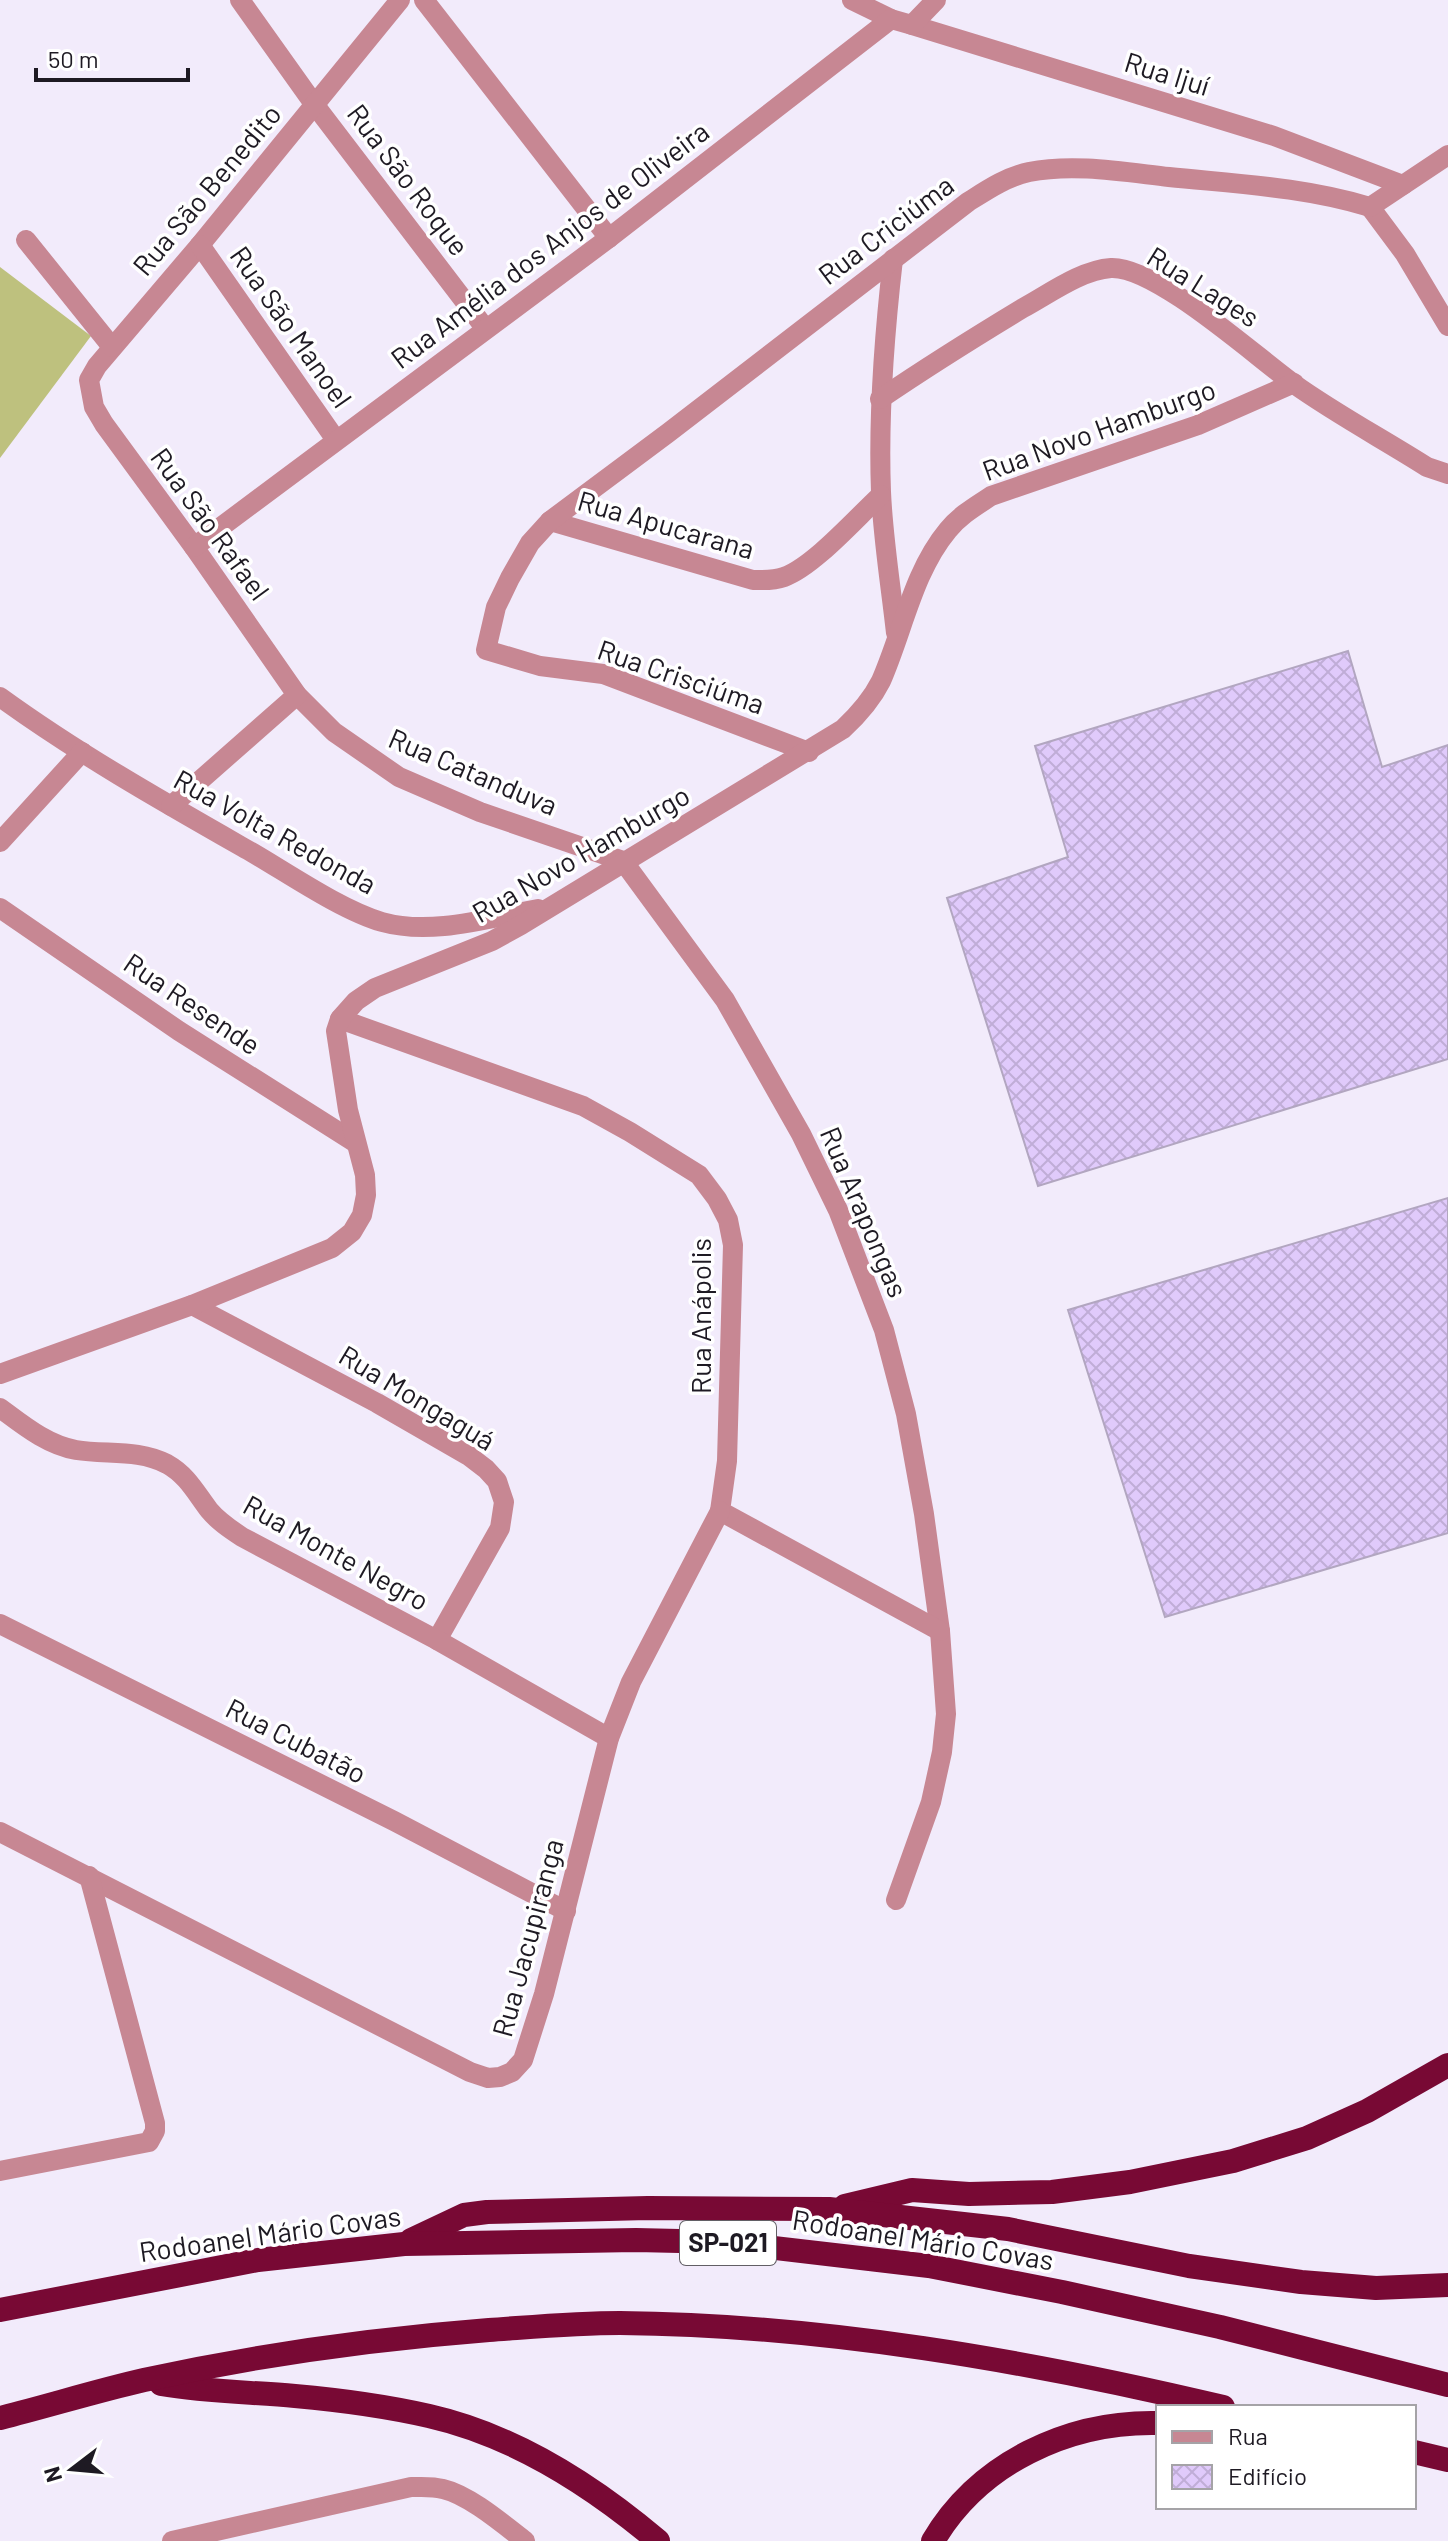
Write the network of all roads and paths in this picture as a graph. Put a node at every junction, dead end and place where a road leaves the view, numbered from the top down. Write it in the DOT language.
graph roads {
  1 [pos="240,0"];
  2 [pos="400,0"];
  3 [pos="424,0"];
  4 [pos="852,0"];
  5 [pos="936,0"];
  6 [pos="891,19"];
  7 [pos="912,25"];
  8 [pos="314,104"];
  9 [pos="1448,155"];
  10 [pos="1403,185"];
  11 [pos="1370,207"];
  12 [pos="609,238"];
  13 [pos="26,240"];
  14 [pos="200,245"];
  15 [pos="893,259"];
  16 [pos="1448,326"];
  17 [pos="485,328"];
  18 [pos="112,347"];
  19 [pos="89,380"];
  20 [pos="1294,383"];
  21 [pos="880,399"];
  22 [pos="336,440"];
  23 [pos="1448,474"];
  24 [pos="881,495"];
  25 [pos="550,521"];
  26 [pos="194,547"];
  27 [pos="897,639"];
  28 [pos="486,650"];
  29 [pos="297,695"];
  30 [pos="0,697"];
  31 [pos="82,752"];
  32 [pos="809,752"];
  33 [pos="171,806"];
  34 [pos="0,842"];
  35 [pos="623,861"];
  36 [pos="550,907"];
  37 [pos="0,908"];
  38 [pos="340,1019"];
  39 [pos="356,1143"];
  40 [pos="192,1305"];
  41 [pos="0,1374"];
  42 [pos="0,1408"];
  43 [pos="720,1511"];
  44 [pos="0,1624"];
  45 [pos="940,1631"];
  46 [pos="437,1640"];
  47 [pos="609,1738"];
  48 [pos="0,1832"];
  49 [pos="89,1876"];
  50 [pos="896,1900"];
  51 [pos="566,1911"];
  52 [pos="1448,2065"];
  53 [pos="0,2171"];
  54 [pos="829,2209"];
  55 [pos="404,2244"];
  56 [pos="1448,2285"];
  57 [pos="0,2310"];
  58 [pos="143,2380"];
  59 [pos="1448,2385"];
  60 [pos="1214,2405"];
  61 [pos="0,2418"];
  62 [pos="1156,2423"];
  63 [pos="1416,2452"];
  64 [pos="1448,2460"];
  65 [pos="172,2541"];
  66 [pos="525,2541"];
  67 [pos="658,2541"];
  68 [pos="933,2541"];
  1 -- 8 [label="street, Rua São Roque"];
  2 -- 8 [label="street, Rua São Benedito"];
  3 -- 12 [label="street"];
  4 -- 6 [label="street"];
  5 -- 7 [label="street"];
  6 -- 7 [label="street"];
  6 -- 12 [label="street, Rua Amélia dos Anjos de Oliveira"];
  7 -- 10 [label="street, Rua Ijuí"];
  8 -- 14 [label="street, Rua São Benedito"];
  8 -- 17 [label="street, Rua São Roque"];
  9 -- 10 [label="street"];
  10 -- 11 [label="street"];
  11 -- 15 [label="street, Rua Criciúma"];
  11 -- 16 [label="street"];
  12 -- 17 [label="street, Rua Amélia dos Anjos de Oliveira"];
  13 -- 18 [label="street"];
  14 -- 18 [label="street, Rua São Benedito"];
  14 -- 22 [label="street, Rua São Manoel"];
  15 -- 21 [label="street"];
  15 -- 25 [label="street, Rua Criciúma"];
  17 -- 22 [label="street, Rua Amélia dos Anjos de Oliveira"];
  18 -- 19 [label="street, Rua São Benedito"];
  19 -- 26 [label="street, Rua São Rafael"];
  20 -- 21 [label="street, Rua Lages"];
  20 -- 23 [label="street, Rua Lages"];
  20 -- 27 [label="street, Rua Novo Hamburgo"];
  21 -- 24 [label="street"];
  22 -- 26 [label="street, Rua Amélia dos Anjos de Oliveira"];
  24 -- 25 [label="street, Rua Apucarana"];
  24 -- 27 [label="street"];
  25 -- 28 [label="street, Rua Criciúma"];
  26 -- 29 [label="street, Rua São Rafael"];
  27 -- 32 [label="street, Rua Novo Hamburgo"];
  28 -- 32 [label="street, Rua Crisciúma"];
  29 -- 33 [label="street"];
  29 -- 35 [label="street, Rua Catanduva"];
  30 -- 31 [label="street, Rua Volta Redonda"];
  31 -- 33 [label="street, Rua Volta Redonda"];
  31 -- 34 [label="street"];
  32 -- 35 [label="street, Rua Novo Hamburgo"];
  33 -- 36 [label="street, Rua Volta Redonda"];
  35 -- 36 [label="street, Rua Novo Hamburgo"];
  35 -- 45 [label="street, Rua Arapongas"];
  36 -- 38 [label="street, Rua Novo Hamburgo"];
  37 -- 39 [label="street, Rua Resende"];
  38 -- 39 [label="street"];
  38 -- 43 [label="street, Rua Anápolis"];
  39 -- 40 [label="street"];
  40 -- 41 [label="street"];
  40 -- 46 [label="street, Rua Mongaguá"];
  42 -- 46 [label="street, Rua Monte Negro"];
  43 -- 45 [label="street"];
  43 -- 47 [label="street, Rua Jacupiranga"];
  44 -- 51 [label="street, Rua Cubatão"];
  45 -- 50 [label="street, Rua Arapongas"];
  46 -- 47 [label="street, Rua Monte Negro"];
  47 -- 51 [label="street, Rua Jacupiranga"];
  48 -- 49 [label="street, Rua Jacupiranga"];
  49 -- 51 [label="street, Rua Jacupiranga"];
  49 -- 53 [label="street"];
  52 -- 54 [label="highway"];
  54 -- 55 [label="highway"];
  54 -- 56 [label="highway"];
  55 -- 57 [label="highway, Rodoanel Mário Covas / SP-021"];
  55 -- 59 [label="highway, Rodoanel Mário Covas / SP-021"];
  58 -- 60 [label="highway"];
  58 -- 61 [label="highway"];
  58 -- 67 [label="highway"];
  62 -- 68 [label="highway"];
  63 -- 64 [label="highway"];
  65 -- 66 [label="street"];
}
